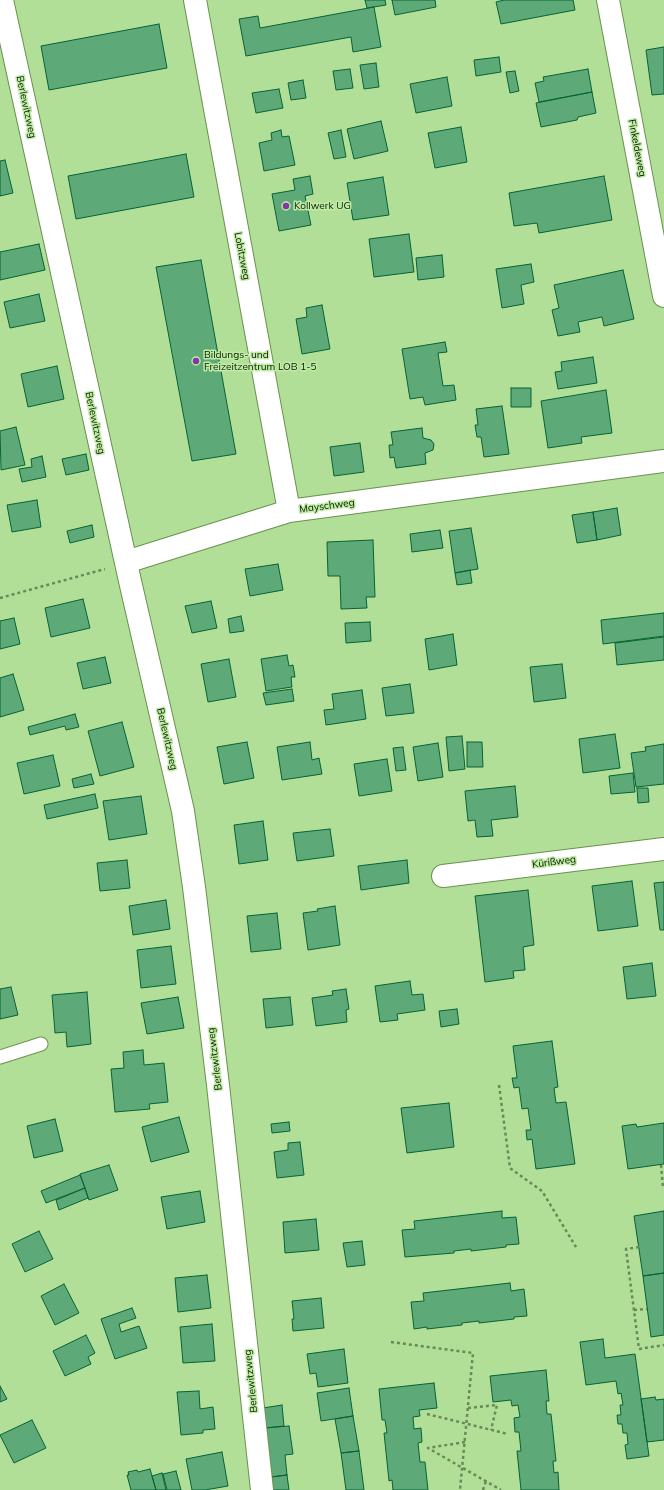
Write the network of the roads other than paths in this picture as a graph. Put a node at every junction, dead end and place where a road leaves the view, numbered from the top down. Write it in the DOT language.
graph roads {
  1 [pos="2,0"];
  2 [pos="195,0"];
  3 [pos="608,0"];
  4 [pos="664,296"];
  5 [pos="664,461"];
  6 [pos="289,511"];
  7 [pos="126,562"];
  8 [pos="664,849"];
  9 [pos="443,876"];
  10 [pos="40,1044"];
  11 [pos="0,1057"];
  12 [pos="262,1490"];
  1 -- 7 [label="street, Berlewitzweg"];
  2 -- 6 [label="street, Lobitzweg"];
  3 -- 4 [label="street, Finkeldeweg"];
  5 -- 6 [label="street, Mayschweg"];
  6 -- 7 [label="street, Mayschweg"];
  7 -- 12 [label="street, Berlewitzweg"];
  8 -- 9 [label="street, Kürißweg"];
  10 -- 11 [label="lane"];
}
